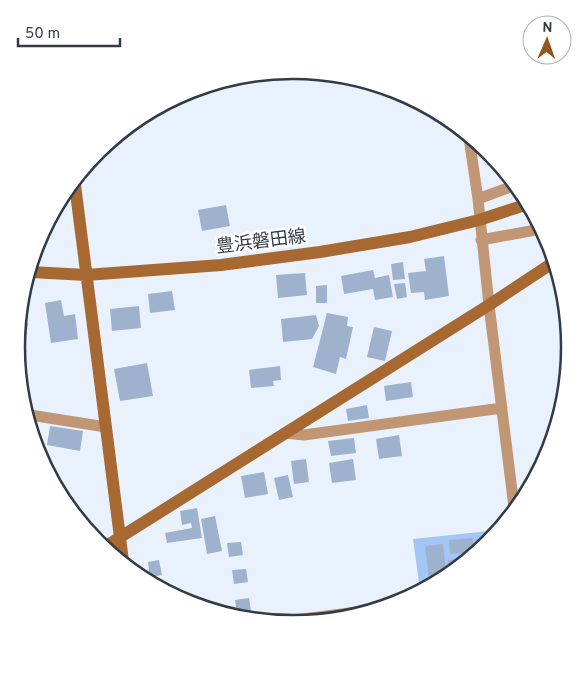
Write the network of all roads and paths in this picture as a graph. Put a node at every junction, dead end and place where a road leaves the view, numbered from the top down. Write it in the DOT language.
graph roads {
  1 [pos="470,145"];
  2 [pos="509,188"];
  3 [pos="76,191"];
  4 [pos="478,199"];
  5 [pos="521,205"];
  6 [pos="479,220"];
  7 [pos="535,230"];
  8 [pos="482,240"];
  9 [pos="549,265"];
  10 [pos="36,272"];
  11 [pos="86,275"];
  12 [pos="489,305"];
  13 [pos="502,408"];
  14 [pos="34,416"];
  15 [pos="106,427"];
  16 [pos="285,433"];
  17 [pos="513,502"];
  18 [pos="120,536"];
  19 [pos="109,543"];
  20 [pos="122,555"];
  1 -- 4 [label="street"];
  2 -- 4 [label="street"];
  3 -- 11 [label="street"];
  4 -- 6 [label="street"];
  5 -- 6 [label="street, 豊浜磐田線"];
  6 -- 8 [label="street"];
  6 -- 11 [label="street, 豊浜磐田線"];
  7 -- 8 [label="street"];
  8 -- 12 [label="street"];
  9 -- 12 [label="street"];
  10 -- 11 [label="street, 豊浜磐田線"];
  11 -- 15 [label="street"];
  12 -- 13 [label="street"];
  12 -- 16 [label="street"];
  13 -- 16 [label="street"];
  13 -- 17 [label="street"];
  14 -- 15 [label="street"];
  15 -- 18 [label="street"];
  16 -- 18 [label="street"];
  18 -- 19 [label="street"];
  18 -- 20 [label="street"];
}
